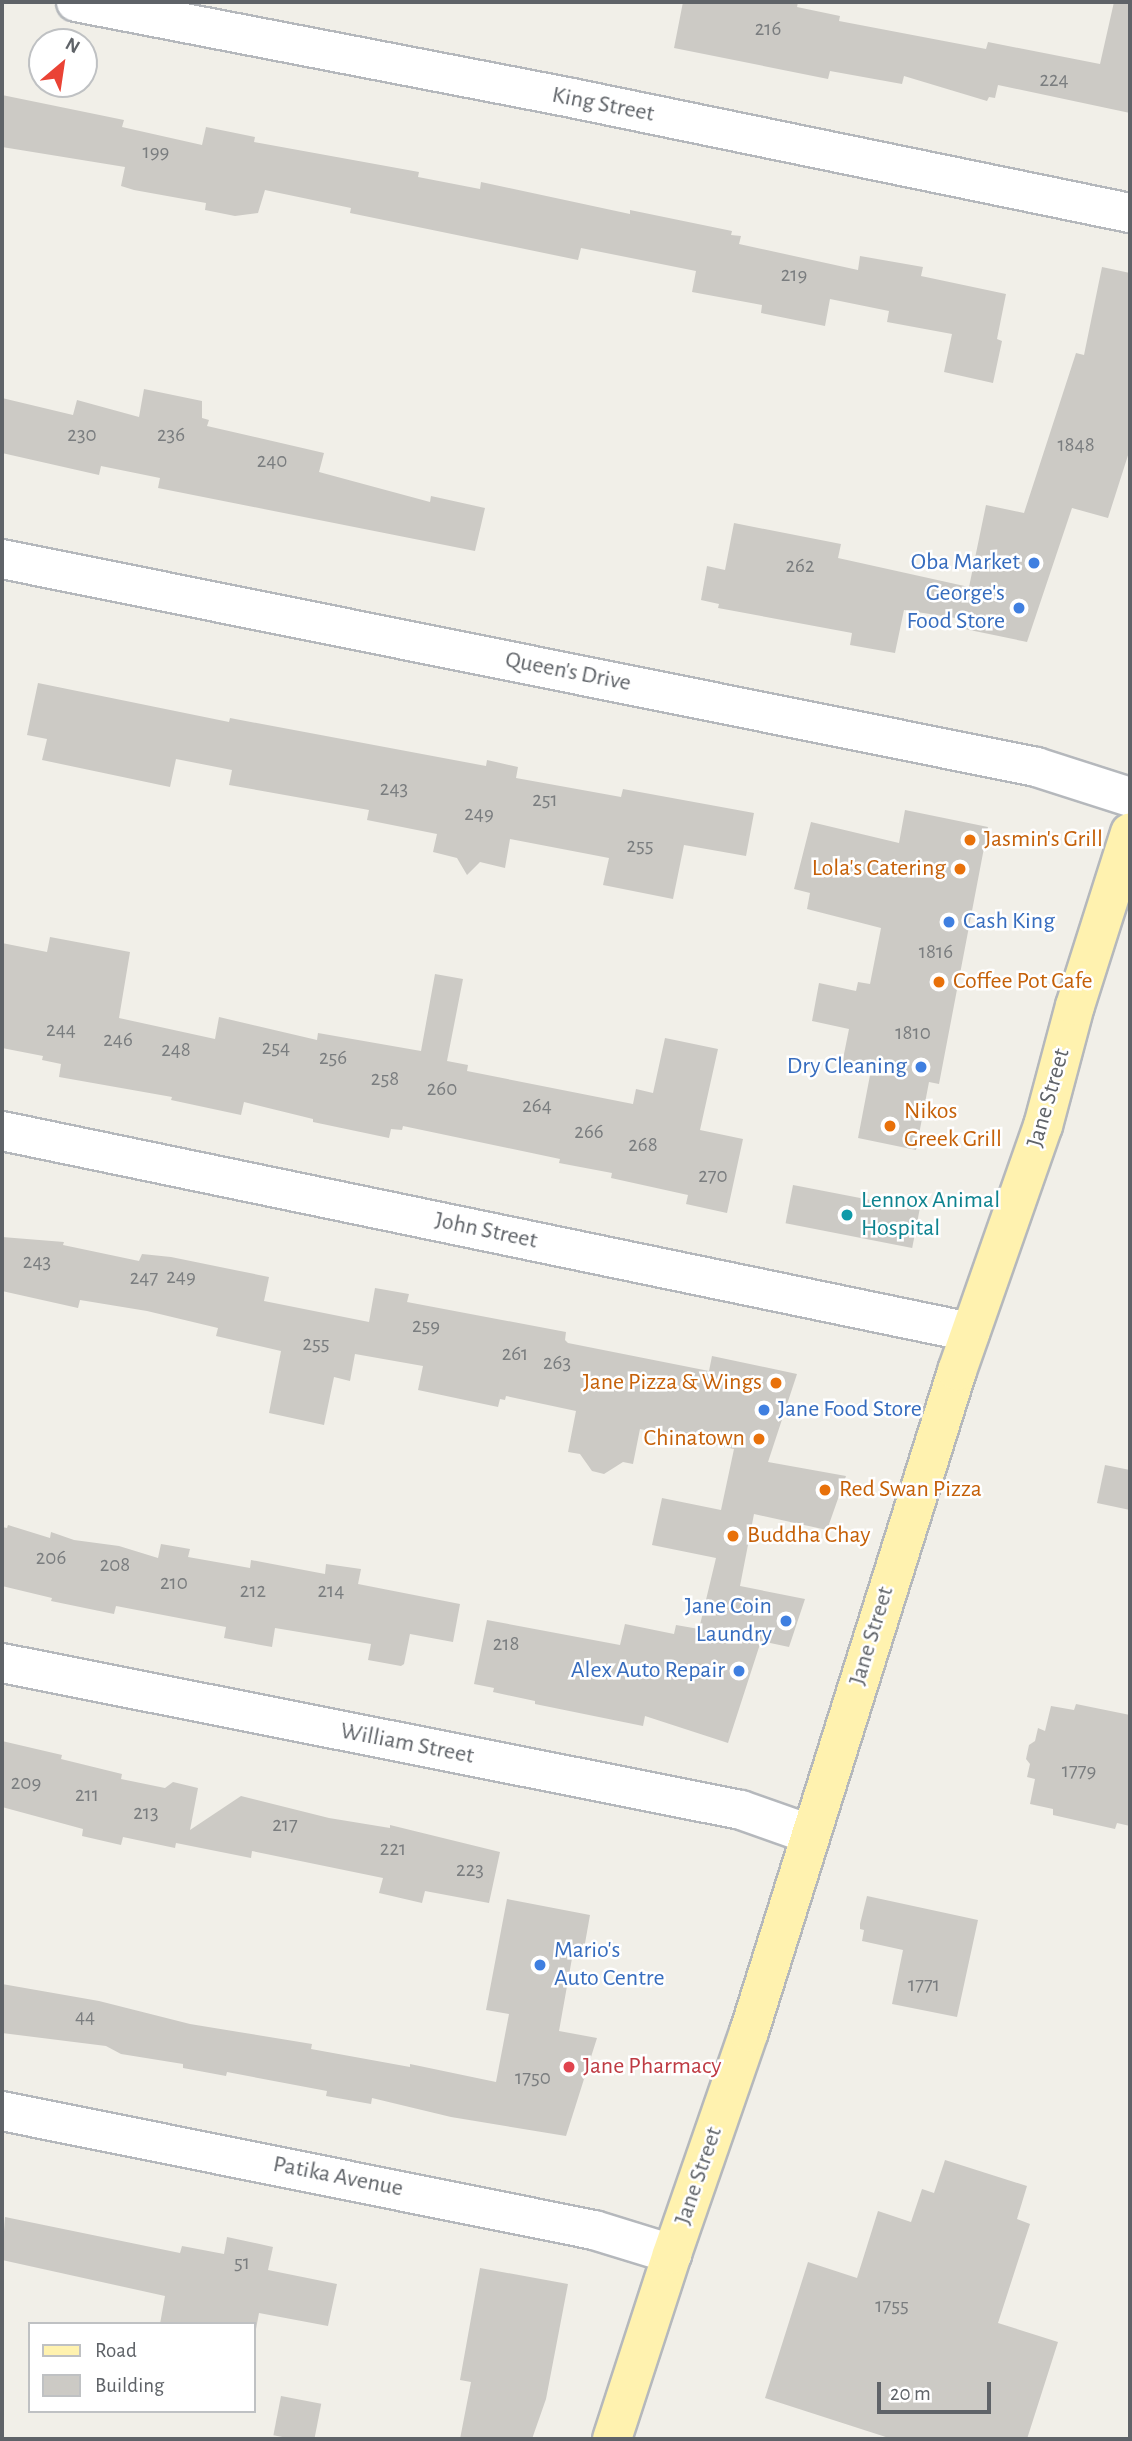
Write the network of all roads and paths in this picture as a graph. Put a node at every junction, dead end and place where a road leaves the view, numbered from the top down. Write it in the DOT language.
graph roads {
  1 [pos="76,2"];
  2 [pos="1130,213"];
  3 [pos="2,559"];
  4 [pos="1130,797"];
  5 [pos="1130,832"];
  6 [pos="1121,890"];
  7 [pos="2,1131"];
  8 [pos="970,1332"];
  9 [pos="2,1663"];
  10 [pos="809,1834"];
  11 [pos="2,2111"];
  12 [pos="672,2254"];
  13 [pos="612,2439"];
  1 -- 2 [label="street, King Street"];
  3 -- 4 [label="street, Queen's Drive"];
  5 -- 6 [label="main road, Jane Street"];
  6 -- 8 [label="main road, Jane Street"];
  7 -- 8 [label="street, John Street"];
  8 -- 10 [label="main road, Jane Street"];
  9 -- 10 [label="street, William Street"];
  10 -- 12 [label="main road, Jane Street"];
  11 -- 12 [label="street, Patika Avenue"];
  12 -- 13 [label="main road, Jane Street"];
}
